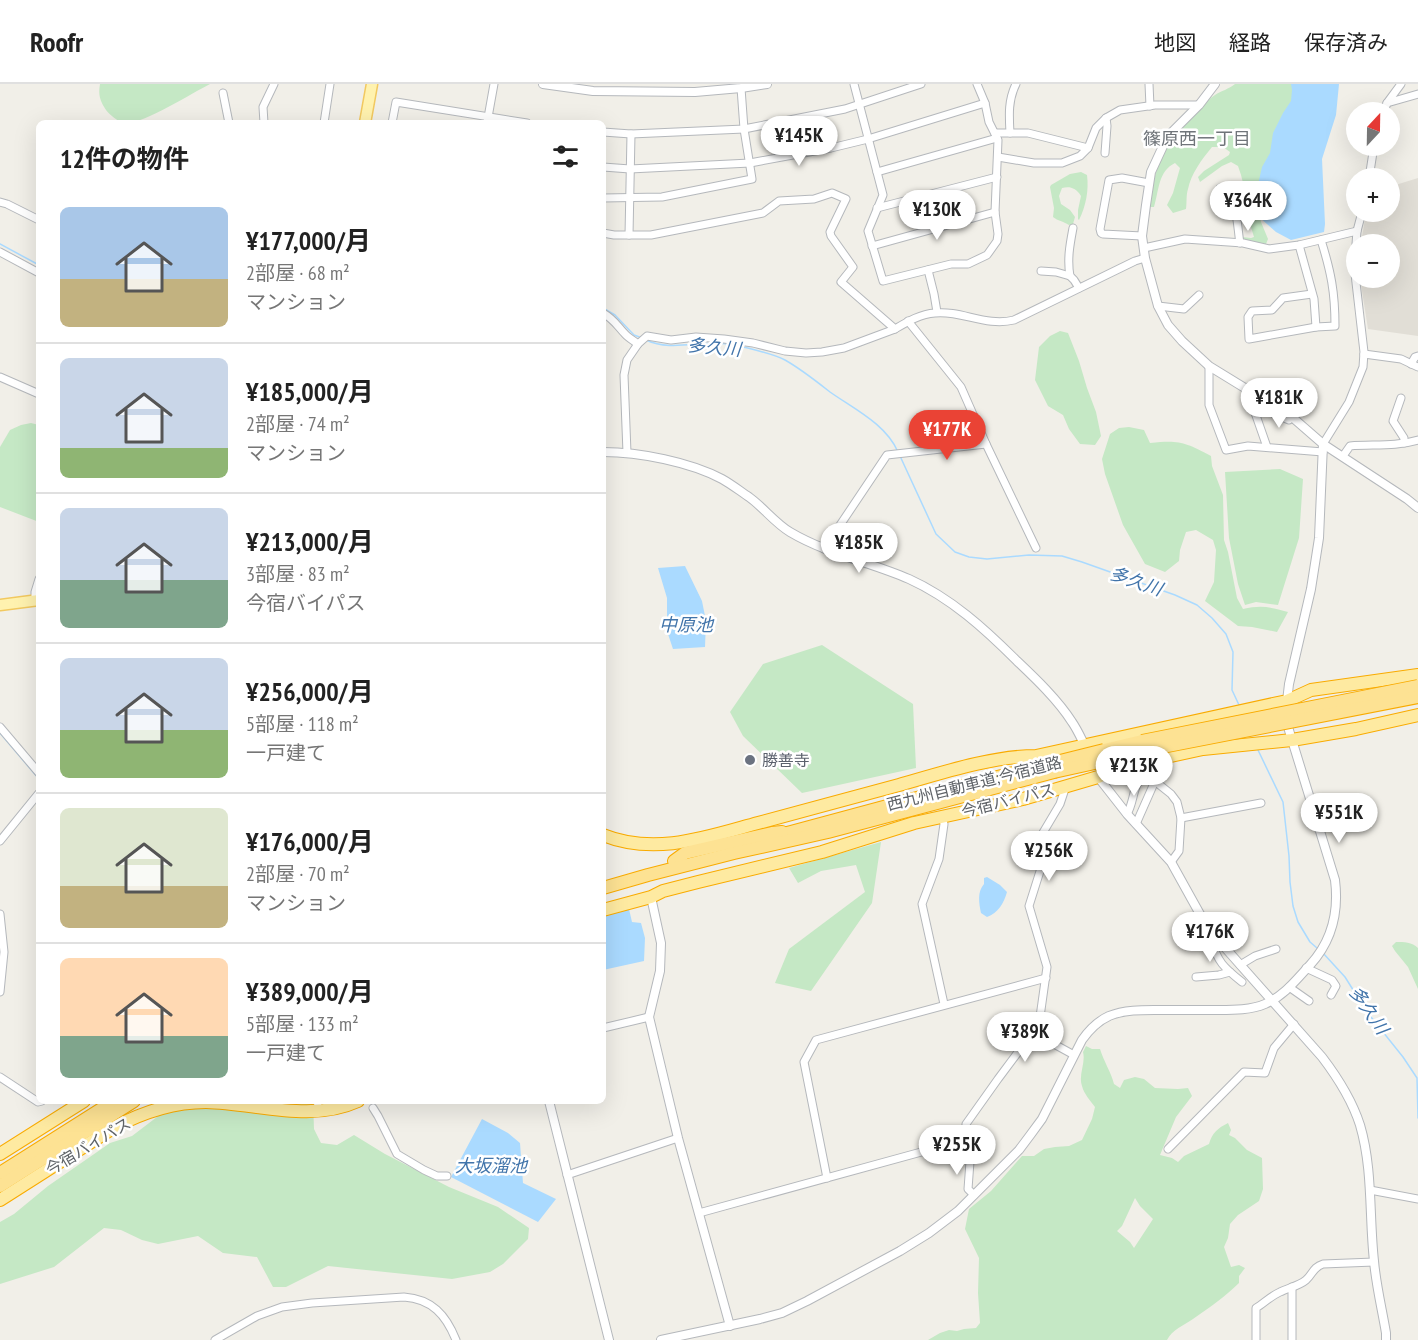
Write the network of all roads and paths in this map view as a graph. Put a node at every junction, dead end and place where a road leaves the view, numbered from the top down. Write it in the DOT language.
graph roads {
  1 [pos="274,84"];
  2 [pos="330,84"];
  3 [pos="372,84"];
  4 [pos="494,84"];
  5 [pos="543,84"];
  6 [pos="767,84"];
  7 [pos="854,84"];
  8 [pos="921,84"];
  9 [pos="977,84"];
  10 [pos="1016,84"];
  11 [pos="1149,84"];
  12 [pos="1215,84"];
  13 [pos="1401,84"];
  14 [pos="628,88"];
  15 [pos="741,88"];
  16 [pos="223,93"];
  17 [pos="1418,94"];
  18 [pos="1388,102"];
  19 [pos="1390,102"];
  20 [pos="985,103"];
  21 [pos="859,105"];
  22 [pos="1199,105"];
  23 [pos="1150,106"];
  24 [pos="1106,118"];
  25 [pos="228,120"];
  26 [pos="264,120"];
  27 [pos="324,120"];
  28 [pos="366,120"];
  29 [pos="393,120"];
  30 [pos="487,120"];
  31 [pos="744,129"];
  32 [pos="606,132"];
  33 [pos="1011,133"];
  34 [pos="631,134"];
  35 [pos="996,135"];
  36 [pos="868,139"];
  37 [pos="1088,148"];
  38 [pos="1105,153"];
  39 [pos="998,157"];
  40 [pos="750,163"];
  41 [pos="606,166"];
  42 [pos="630,169"];
  43 [pos="877,172"];
  44 [pos="997,177"];
  45 [pos="1149,183"];
  46 [pos="1220,188"];
  47 [pos="606,198"];
  48 [pos="629,198"];
  49 [pos="0,202"];
  50 [pos="877,208"];
  51 [pos="995,212"];
  52 [pos="36,218"];
  53 [pos="1359,222"];
  54 [pos="1073,228"];
  55 [pos="1357,231"];
  56 [pos="606,234"];
  57 [pos="1357,234"];
  58 [pos="629,235"];
  59 [pos="1142,236"];
  60 [pos="1321,240"];
  61 [pos="1240,243"];
  62 [pos="1299,245"];
  63 [pos="872,246"];
  64 [pos="1144,248"];
  65 [pos="0,252"];
  66 [pos="1145,258"];
  67 [pos="928,270"];
  68 [pos="36,271"];
  69 [pos="1041,271"];
  70 [pos="1070,276"];
  71 [pos="1079,288"];
  72 [pos="1357,288"];
  73 [pos="1312,294"];
  74 [pos="1199,295"];
  75 [pos="1158,306"];
  76 [pos="937,312"];
  77 [pos="606,316"];
  78 [pos="908,321"];
  79 [pos="1316,327"];
  80 [pos="895,329"];
  81 [pos="642,340"];
  82 [pos="1364,354"];
  83 [pos="1418,356"];
  84 [pos="1415,365"];
  85 [pos="1209,366"];
  86 [pos="0,377"];
  87 [pos="36,393"];
  88 [pos="1401,398"];
  89 [pos="1292,417"];
  90 [pos="1418,440"];
  91 [pos="1404,443"];
  92 [pos="986,444"];
  93 [pos="1267,447"];
  94 [pos="1323,448"];
  95 [pos="606,452"];
  96 [pos="627,453"];
  97 [pos="1343,456"];
  98 [pos="1418,508"];
  99 [pos="1036,548"];
  100 [pos="824,549"];
  101 [pos="36,600"];
  102 [pos="0,605"];
  103 [pos="1418,675"];
  104 [pos="1418,686"];
  105 [pos="1418,697"];
  106 [pos="1287,702"];
  107 [pos="1418,715"];
  108 [pos="0,727"];
  109 [pos="1288,727"];
  110 [pos="1292,740"];
  111 [pos="1085,746"];
  112 [pos="1144,746"];
  113 [pos="36,769"];
  114 [pos="1098,777"];
  115 [pos="1155,781"];
  116 [pos="1066,786"];
  117 [pos="36,797"];
  118 [pos="1261,803"];
  119 [pos="1127,814"];
  120 [pos="942,816"];
  121 [pos="1181,818"];
  122 [pos="1136,824"];
  123 [pos="606,836"];
  124 [pos="0,841"];
  125 [pos="1171,862"];
  126 [pos="672,866"];
  127 [pos="606,878"];
  128 [pos="606,889"];
  129 [pos="651,897"];
  130 [pos="606,909"];
  131 [pos="0,914"];
  132 [pos="1216,937"];
  133 [pos="1276,950"];
  134 [pos="1240,965"];
  135 [pos="1306,968"];
  136 [pos="1230,972"];
  137 [pos="1197,977"];
  138 [pos="1046,978"];
  139 [pos="1242,982"];
  140 [pos="1289,987"];
  141 [pos="0,992"];
  142 [pos="1331,995"];
  143 [pos="1272,1001"];
  144 [pos="1309,1001"];
  145 [pos="944,1004"];
  146 [pos="649,1017"];
  147 [pos="1294,1024"];
  148 [pos="606,1027"];
  149 [pos="1032,1032"];
  150 [pos="1074,1055"];
  151 [pos="0,1077"];
  152 [pos="36,1101"];
  153 [pos="79,1104"];
  154 [pos="109,1104"];
  155 [pos="129,1104"];
  156 [pos="182,1104"];
  157 [pos="224,1104"];
  158 [pos="351,1104"];
  159 [pos="550,1104"];
  160 [pos="318,1106"];
  161 [pos="373,1108"];
  162 [pos="678,1138"];
  163 [pos="966,1140"];
  164 [pos="1168,1149"];
  165 [pos="0,1154"];
  166 [pos="0,1173"];
  167 [pos="567,1174"];
  168 [pos="447,1176"];
  169 [pos="827,1178"];
  170 [pos="0,1186"];
  171 [pos="1370,1190"];
  172 [pos="974,1195"];
  173 [pos="1416,1199"];
  174 [pos="0,1200"];
  175 [pos="699,1213"];
  176 [pos="1374,1262"];
  177 [pos="1292,1287"];
  178 [pos="730,1326"];
  179 [pos="215,1340"];
  180 [pos="456,1340"];
  181 [pos="609,1340"];
  182 [pos="661,1340"];
  183 [pos="1256,1340"];
  184 [pos="1292,1340"];
  185 [pos="1386,1340"];
  1 -- 26 [label="street"];
  2 -- 27 [label="street"];
  3 -- 28 [label="main road"];
  4 -- 30 [label="street"];
  5 -- 14 [label="street"];
  6 -- 15 [label="street"];
  7 -- 21 [label="street"];
  8 -- 21 [label="street"];
  9 -- 20 [label="street"];
  10 -- 33 [label="street"];
  11 -- 23 [label="street"];
  12 -- 22 [label="street"];
  13 -- 18 [label="street"];
  14 -- 15 [label="street"];
  15 -- 31 [label="street"];
  16 -- 25 [label="street"];
  17 -- 19 [label="street"];
  20 -- 35 [label="street"];
  20 -- 36 [label="street"];
  21 -- 31 [label="street"];
  21 -- 36 [label="street"];
  22 -- 23 [label="street"];
  22 -- 45 [label="street"];
  23 -- 24 [label="street"];
  24 -- 37 [label="street"];
  24 -- 38 [label="street"];
  29 -- 30 [label="street"];
  31 -- 34 [label="street"];
  31 -- 40 [label="street"];
  32 -- 34 [label="street"];
  33 -- 35 [label="street"];
  33 -- 37 [label="street"];
  34 -- 42 [label="street"];
  35 -- 39 [label="street"];
  35 -- 43 [label="street"];
  36 -- 40 [label="street"];
  36 -- 43 [label="street"];
  37 -- 39 [label="street"];
  39 -- 44 [label="street"];
  40 -- 42 [label="street"];
  40 -- 48 [label="street"];
  41 -- 42 [label="street"];
  42 -- 48 [label="street"];
  43 -- 50 [label="street"];
  44 -- 50 [label="street"];
  44 -- 51 [label="street"];
  45 -- 59 [label="street"];
  45 -- 59 [label="street"];
  46 -- 61 [label="street"];
  47 -- 48 [label="street"];
  48 -- 58 [label="street"];
  49 -- 52 [label="street"];
  50 -- 63 [label="street"];
  51 -- 63 [label="street"];
  51 -- 67 [label="street"];
  53 -- 55 [label="street"];
  54 -- 70 [label="street"];
  55 -- 57 [label="street"];
  55 -- 60 [label="street"];
  56 -- 58 [label="street"];
  58 -- 80 [label="street"];
  59 -- 64 [label="street"];
  60 -- 62 [label="street"];
  60 -- 79 [label="street"];
  61 -- 62 [label="street"];
  61 -- 64 [label="street"];
  62 -- 73 [label="street"];
  63 -- 67 [label="street"];
  64 -- 66 [label="street"];
  65 -- 68 [label="street"];
  66 -- 71 [label="street"];
  66 -- 75 [label="street"];
  67 -- 76 [label="street"];
  69 -- 70 [label="street"];
  70 -- 71 [label="street"];
  71 -- 76 [label="street"];
  72 -- 82 [label="street"];
  73 -- 79 [label="street"];
  73 -- 79 [label="street"];
  74 -- 75 [label="street"];
  75 -- 85 [label="street"];
  76 -- 78 [label="street"];
  77 -- 81 [label="street"];
  78 -- 80 [label="street"];
  78 -- 92 [label="street"];
  80 -- 81 [label="street"];
  81 -- 96 [label="street"];
  82 -- 84 [label="street"];
  82 -- 94 [label="street"];
  83 -- 84 [label="street"];
  85 -- 89 [label="street"];
  85 -- 93 [label="street"];
  86 -- 87 [label="street"];
  88 -- 91 [label="street"];
  89 -- 93 [label="street"];
  89 -- 94 [label="street"];
  90 -- 91 [label="street"];
  91 -- 97 [label="street"];
  92 -- 99 [label="street"];
  92 -- 100 [label="street"];
  93 -- 94 [label="street"];
  94 -- 97 [label="street"];
  94 -- 106 [label="street"];
  95 -- 96 [label="street"];
  96 -- 100 [label="street"];
  97 -- 98 [label="street"];
  100 -- 111 [label="street"];
  101 -- 102 [label="main road"];
  103 -- 106 [label="highway"];
  104 -- 112 [label="highway, 西九州自動車道;今宿道路, bridge"];
  105 -- 112 [label="highway, 西九州自動車道;今宿道路, bridge"];
  106 -- 111 [label="highway"];
  107 -- 110 [label="highway, 今宿バイパス"];
  108 -- 113 [label="street"];
  109 -- 110 [label="street"];
  110 -- 114 [label="highway, 今宿バイパス"];
  110 -- 135 [label="street"];
  111 -- 123 [label="highway"];
  112 -- 126 [label="highway, 西九州自動車道;今宿道路, bridge"];
  114 -- 116 [label="highway, 今宿バイパス"];
  114 -- 119 [label="street"];
  115 -- 119 [label="street"];
  115 -- 121 [label="street"];
  115 -- 122 [label="street"];
  116 -- 120 [label="highway, 今宿バイパス"];
  116 -- 138 [label="street"];
  117 -- 124 [label="street"];
  118 -- 121 [label="street"];
  119 -- 122 [label="street"];
  120 -- 129 [label="highway, 今宿バイパス"];
  120 -- 145 [label="street"];
  121 -- 125 [label="street"];
  122 -- 125 [label="street"];
  125 -- 132 [label="street"];
  126 -- 127 [label="highway, 西九州自動車道;今宿道路"];
  126 -- 128 [label="highway, 西九州自動車道;今宿道路"];
  129 -- 130 [label="highway, 今宿バイパス"];
  129 -- 146 [label="street"];
  131 -- 141 [label="street"];
  132 -- 134 [label="street"];
  132 -- 136 [label="street"];
  133 -- 134 [label="street"];
  134 -- 143 [label="street"];
  135 -- 140 [label="street"];
  135 -- 142 [label="street"];
  136 -- 137 [label="street"];
  136 -- 139 [label="street"];
  138 -- 145 [label="street"];
  138 -- 149 [label="street"];
  140 -- 143 [label="street"];
  140 -- 144 [label="street"];
  143 -- 147 [label="street"];
  143 -- 150 [label="street"];
  145 -- 169 [label="street"];
  146 -- 148 [label="street"];
  146 -- 162 [label="street"];
  147 -- 164 [label="street"];
  147 -- 171 [label="street"];
  149 -- 150 [label="street"];
  149 -- 163 [label="street"];
  150 -- 172 [label="street"];
  151 -- 152 [label="street"];
  153 -- 165 [label="highway"];
  154 -- 166 [label="highway"];
  155 -- 170 [label="highway"];
  156 -- 174 [label="highway, 今宿バイパス"];
  157 -- 160 [label="highway, 今宿バイパス"];
  158 -- 160 [label="highway, 今宿バイパス"];
  159 -- 167 [label="street"];
  161 -- 168 [label="street"];
  162 -- 167 [label="street"];
  162 -- 175 [label="street"];
  163 -- 169 [label="street"];
  163 -- 172 [label="street"];
  167 -- 181 [label="street"];
  169 -- 175 [label="street"];
  171 -- 173 [label="street"];
  171 -- 176 [label="street"];
  172 -- 178 [label="street"];
  175 -- 178 [label="street"];
  176 -- 177 [label="street"];
  176 -- 185 [label="street"];
  177 -- 183 [label="street"];
  177 -- 184 [label="street"];
  178 -- 182 [label="street"];
  179 -- 180 [label="street"];
}
